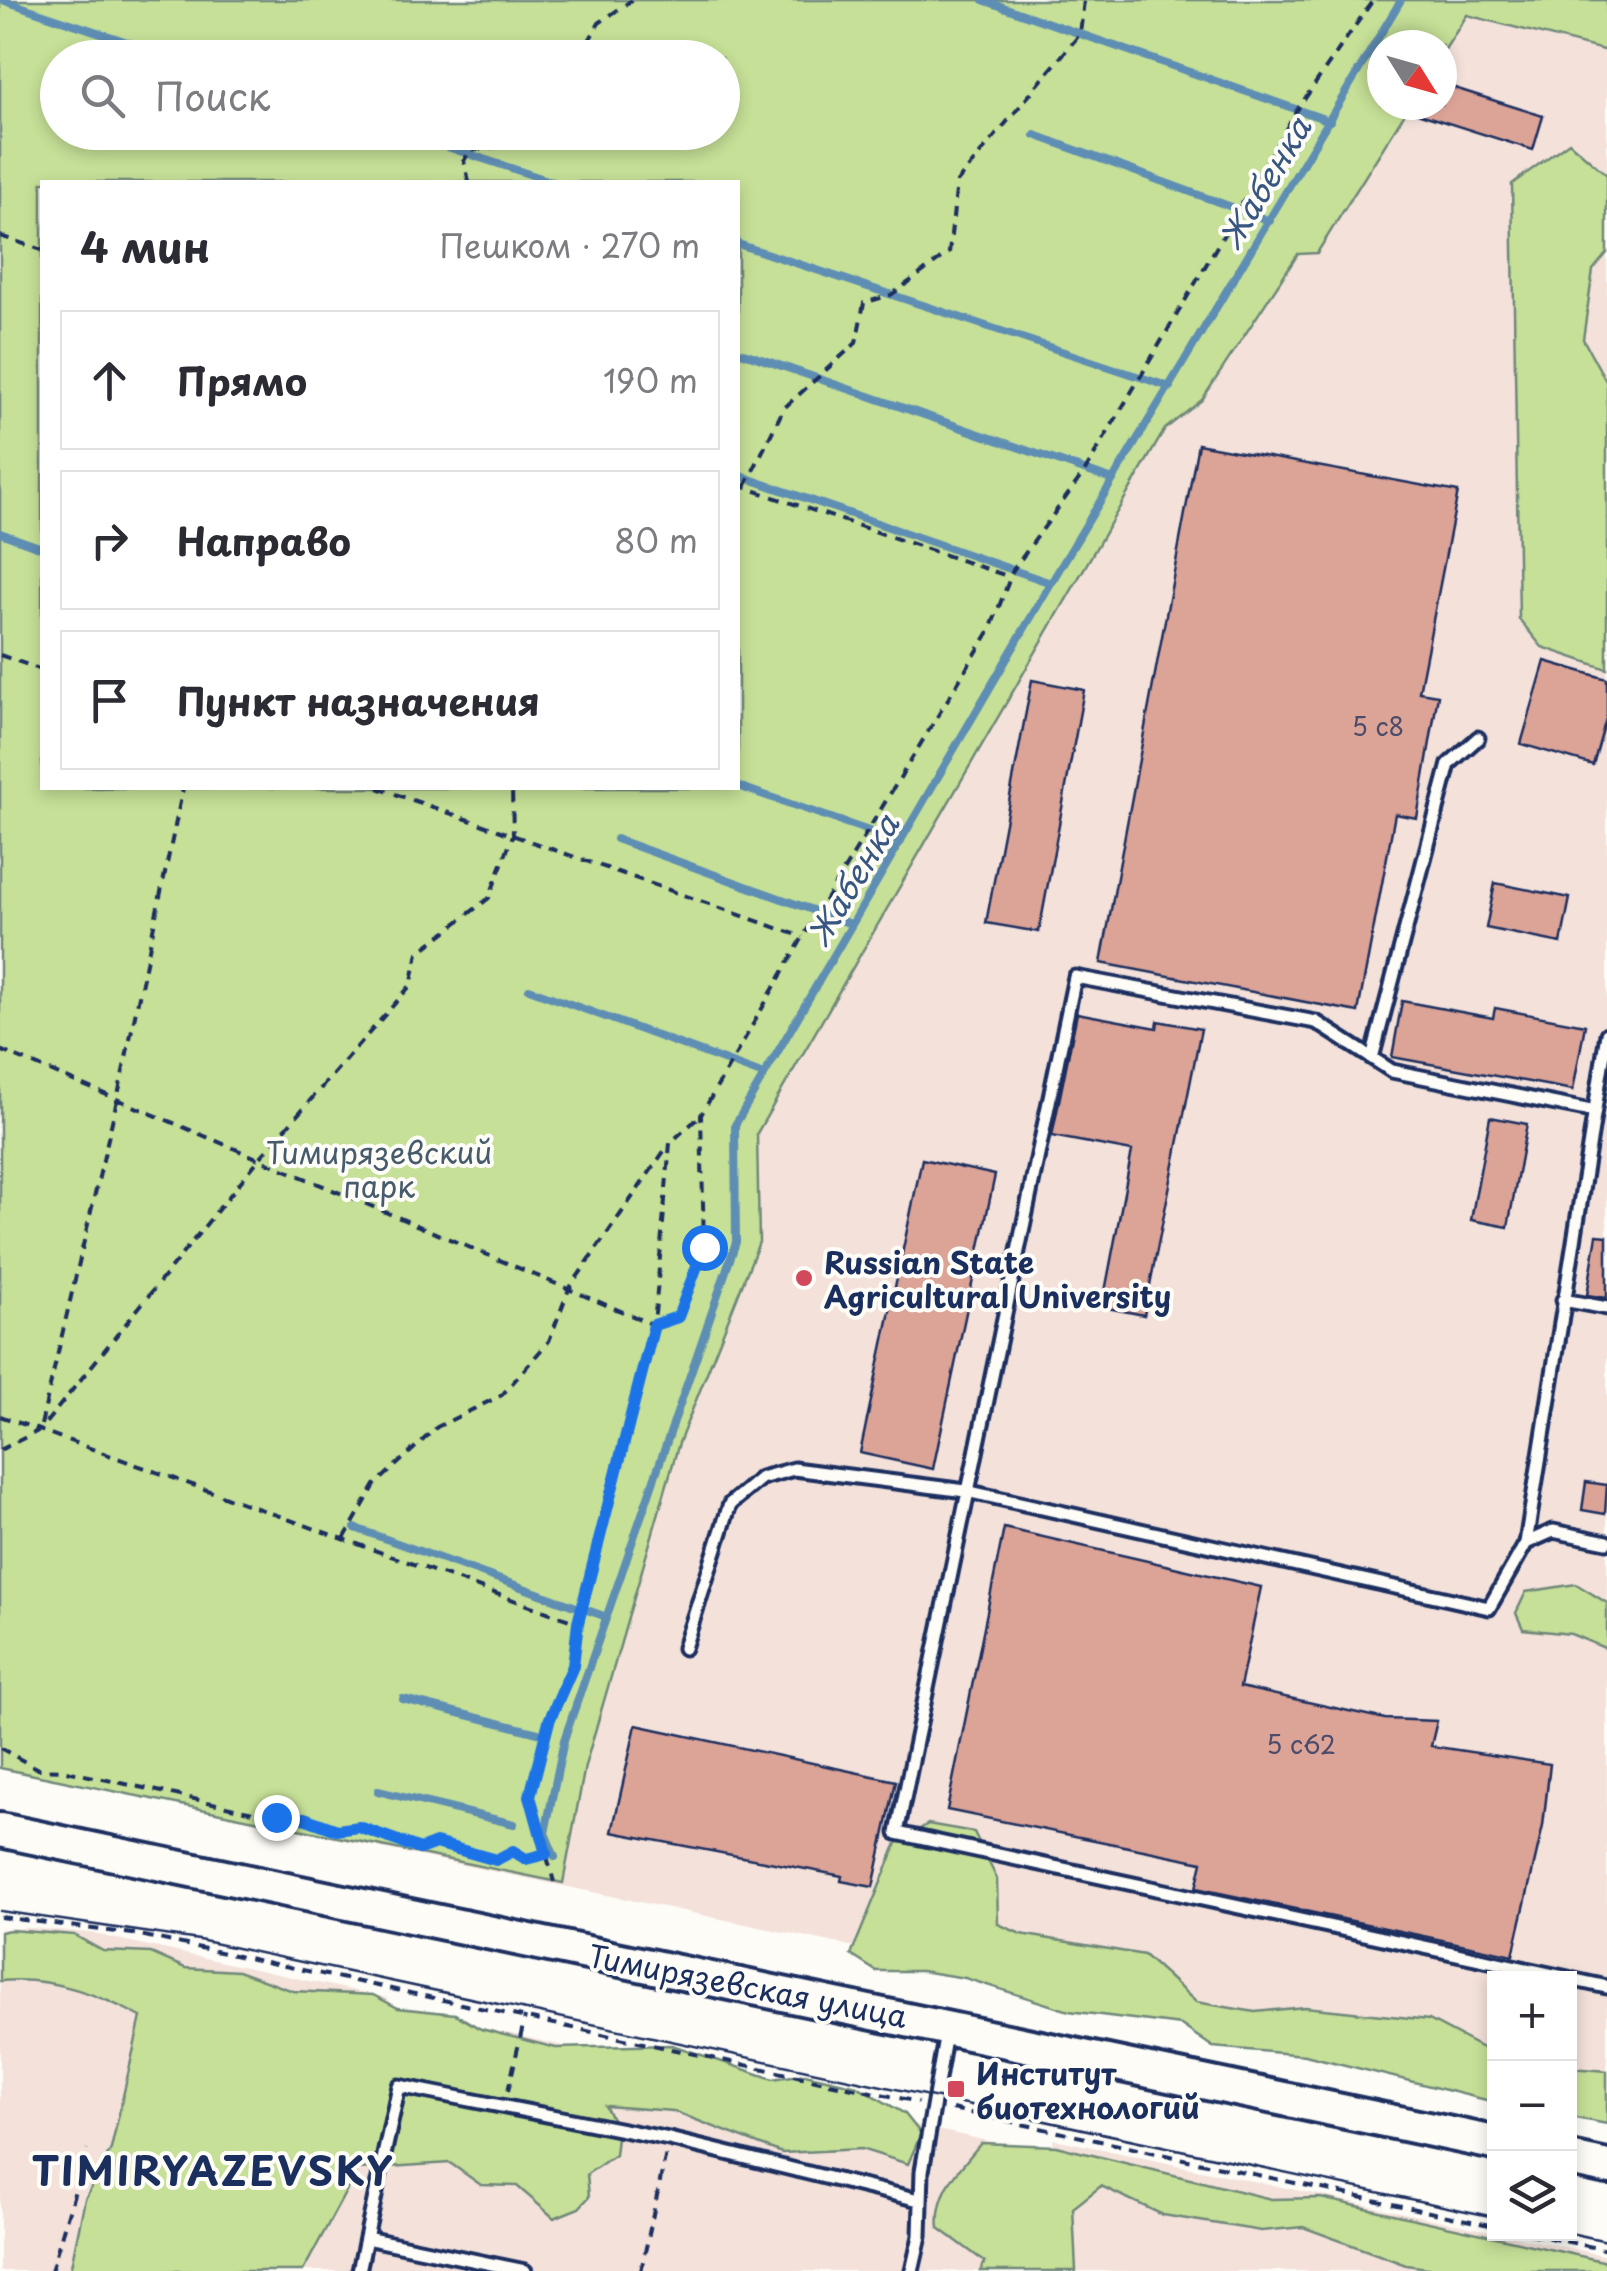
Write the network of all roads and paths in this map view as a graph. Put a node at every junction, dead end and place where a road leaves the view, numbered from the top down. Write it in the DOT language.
graph roads {
  1 [pos="632,0"];
  2 [pos="1084,0"];
  3 [pos="1373,0"];
  4 [pos="589,40"];
  5 [pos="470,150"];
  6 [pos="469,180"];
  7 [pos="0,236"];
  8 [pos="40,249"];
  9 [pos="740,486"];
  10 [pos="744,487"];
  11 [pos="1010,577"];
  12 [pos="0,655"];
  13 [pos="40,669"];
  14 [pos="1478,738"];
  15 [pos="184,790"];
  16 [pos="384,790"];
  17 [pos="512,790"];
  18 [pos="513,835"];
  19 [pos="803,937"];
  20 [pos="1607,1034"];
  21 [pos="0,1050"];
  22 [pos="1372,1058"];
  23 [pos="1602,1078"];
  24 [pos="118,1100"];
  25 [pos="1591,1110"];
  26 [pos="701,1115"];
  27 [pos="670,1143"];
  28 [pos="258,1159"];
  29 [pos="569,1289"];
  30 [pos="1563,1300"];
  31 [pos="1607,1308"];
  32 [pos="654,1325"];
  33 [pos="0,1416"];
  34 [pos="40,1430"];
  35 [pos="0,1450"];
  36 [pos="966,1492"];
  37 [pos="344,1539"];
  38 [pos="1607,1542"];
  39 [pos="1526,1543"];
  40 [pos="578,1623"];
  41 [pos="684,1648"];
  42 [pos="0,1748"];
  43 [pos="0,1830"];
  44 [pos="546,1854"];
  45 [pos="554,1882"];
  46 [pos="0,1917"];
  47 [pos="1532,1971"];
  48 [pos="1577,1981"];
  49 [pos="1607,1987"];
  50 [pos="524,2017"];
  51 [pos="947,2025"];
  52 [pos="933,2105"];
  53 [pos="504,2107"];
  54 [pos="669,2139"];
  55 [pos="1487,2141"];
  56 [pos="87,2150"];
  57 [pos="1577,2161"];
  58 [pos="1607,2167"];
  59 [pos="919,2200"];
  60 [pos="1487,2224"];
  61 [pos="366,2238"];
  62 [pos="1564,2241"];
  63 [pos="1607,2250"];
  64 [pos="51,2271"];
  65 [pos="359,2271"];
  66 [pos="525,2271"];
  67 [pos="641,2271"];
  68 [pos="912,2271"];
  1 -- 4 [label="path"];
  2 -- 10 [label="path"];
  3 -- 11 [label="path"];
  5 -- 6 [label="path"];
  7 -- 8 [label="path"];
  9 -- 10 [label="path"];
  10 -- 11 [label="path"];
  11 -- 19 [label="path"];
  12 -- 13 [label="path"];
  14 -- 22 [label="lane"];
  15 -- 24 [label="path"];
  16 -- 18 [label="path"];
  17 -- 18 [label="path"];
  18 -- 19 [label="path"];
  18 -- 28 [label="path"];
  19 -- 26 [label="path"];
  20 -- 23 [label="lane"];
  21 -- 24 [label="path"];
  22 -- 25 [label="lane"];
  22 -- 36 [label="lane"];
  23 -- 25 [label="lane"];
  24 -- 28 [label="path"];
  24 -- 34 [label="path"];
  25 -- 30 [label="lane"];
  26 -- 27 [label="path"];
  26 -- 32 [label="path"];
  27 -- 29 [label="path"];
  27 -- 32 [label="path"];
  28 -- 29 [label="path"];
  28 -- 34 [label="path"];
  29 -- 32 [label="path"];
  29 -- 37 [label="path"];
  30 -- 31 [label="lane"];
  30 -- 39 [label="lane"];
  32 -- 40 [label="path"];
  33 -- 34 [label="path"];
  34 -- 35 [label="path"];
  34 -- 37 [label="path"];
  36 -- 39 [label="lane"];
  36 -- 41 [label="lane"];
  36 -- 47 [label="lane"];
  37 -- 40 [label="path"];
  38 -- 39 [label="lane"];
  40 -- 44 [label="path"];
  42 -- 44 [label="path"];
  43 -- 51 [label="main road, Тимирязевская улица"];
  44 -- 45 [label="path"];
  46 -- 50 [label="path"];
  48 -- 49 [label="lane"];
  50 -- 52 [label="path"];
  50 -- 53 [label="path"];
  51 -- 52 [label="lane"];
  51 -- 55 [label="main road, Тимирязевская улица"];
  52 -- 59 [label="lane"];
  52 -- 60 [label="path"];
  53 -- 54 [label="lane"];
  53 -- 61 [label="lane"];
  54 -- 59 [label="lane"];
  54 -- 67 [label="path"];
  56 -- 64 [label="path"];
  57 -- 58 [label="main road"];
  59 -- 68 [label="lane"];
  61 -- 65 [label="lane"];
  61 -- 66 [label="lane"];
  62 -- 63 [label="path"];
}
